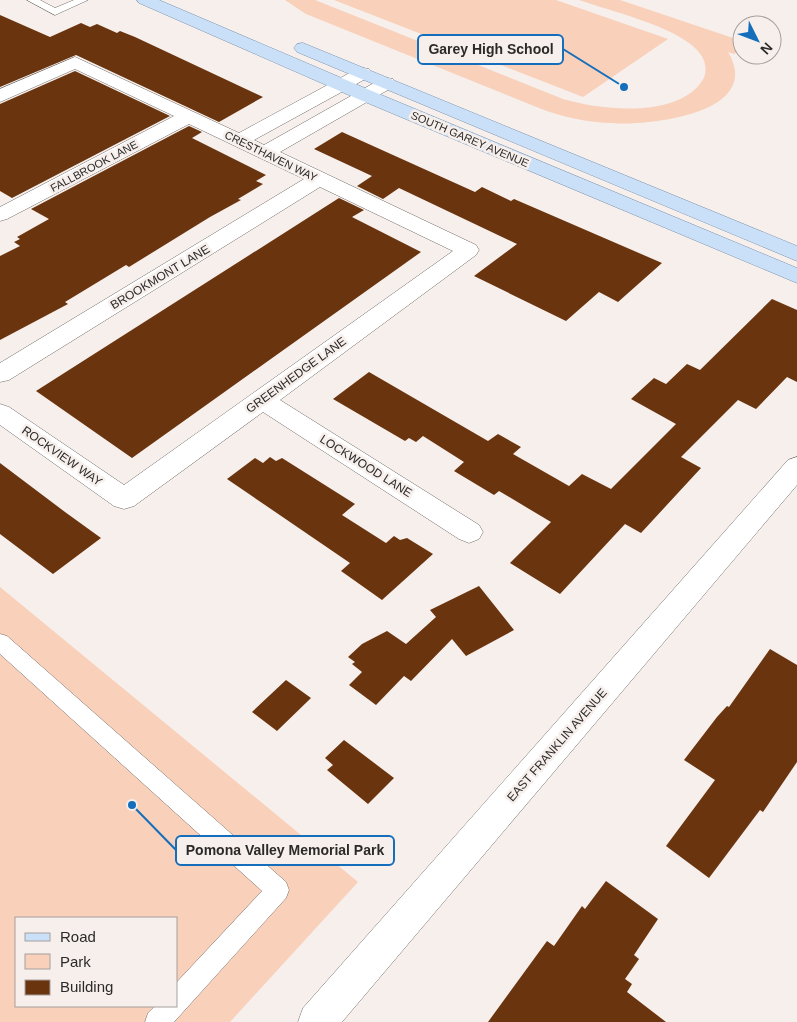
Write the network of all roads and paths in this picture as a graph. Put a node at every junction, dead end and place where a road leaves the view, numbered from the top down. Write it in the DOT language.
graph roads {
  1 [pos="32,0"];
  2 [pos="83,0"];
  3 [pos="145,0"];
  4 [pos="290,42"];
  5 [pos="363,73"];
  6 [pos="387,82"];
  7 [pos="342,85"];
  8 [pos="365,95"];
  9 [pos="0,96"];
  10 [pos="189,116"];
  11 [pos="238,141"];
  12 [pos="264,153"];
  13 [pos="319,179"];
  14 [pos="0,215"];
  15 [pos="468,250"];
  16 [pos="797,254"];
  17 [pos="797,276"];
  18 [pos="0,374"];
  19 [pos="262,400"];
  20 [pos="0,413"];
  21 [pos="797,467"];
  22 [pos="124,499"];
  23 [pos="469,532"];
  24 [pos="0,642"];
  25 [pos="178,999"];
  26 [pos="171,1007"];
  27 [pos="157,1022"];
  28 [pos="317,1022"];
  1 -- 2 [label="lane"];
  3 -- 7 [label="main road, SOUTH GAREY AVENUE"];
  4 -- 5 [label="main road, SOUTH GAREY AVENUE"];
  5 -- 6 [label="main road, SOUTH GAREY AVENUE"];
  5 -- 7 [label="street"];
  6 -- 8 [label="street"];
  6 -- 16 [label="main road, SOUTH GAREY AVENUE"];
  7 -- 8 [label="main road, SOUTH GAREY AVENUE"];
  7 -- 11 [label="street"];
  8 -- 12 [label="street"];
  8 -- 17 [label="main road, SOUTH GAREY AVENUE"];
  9 -- 10 [label="street, CRESTHAVEN WAY"];
  10 -- 11 [label="street, CRESTHAVEN WAY"];
  10 -- 14 [label="street, FALLBROOK LANE"];
  11 -- 12 [label="street, CRESTHAVEN WAY"];
  12 -- 13 [label="street, CRESTHAVEN WAY"];
  13 -- 15 [label="street, CRESTHAVEN WAY"];
  13 -- 18 [label="street, BROOKMONT LANE"];
  15 -- 19 [label="street, GREENHEDGE LANE"];
  19 -- 22 [label="street, GREENHEDGE LANE"];
  19 -- 23 [label="street, LOCKWOOD LANE"];
  20 -- 22 [label="street, ROCKVIEW WAY"];
  21 -- 28 [label="street, EAST FRANKLIN AVENUE"];
  24 -- 25 [label="lane"];
  26 -- 27 [label="lane"];
}
